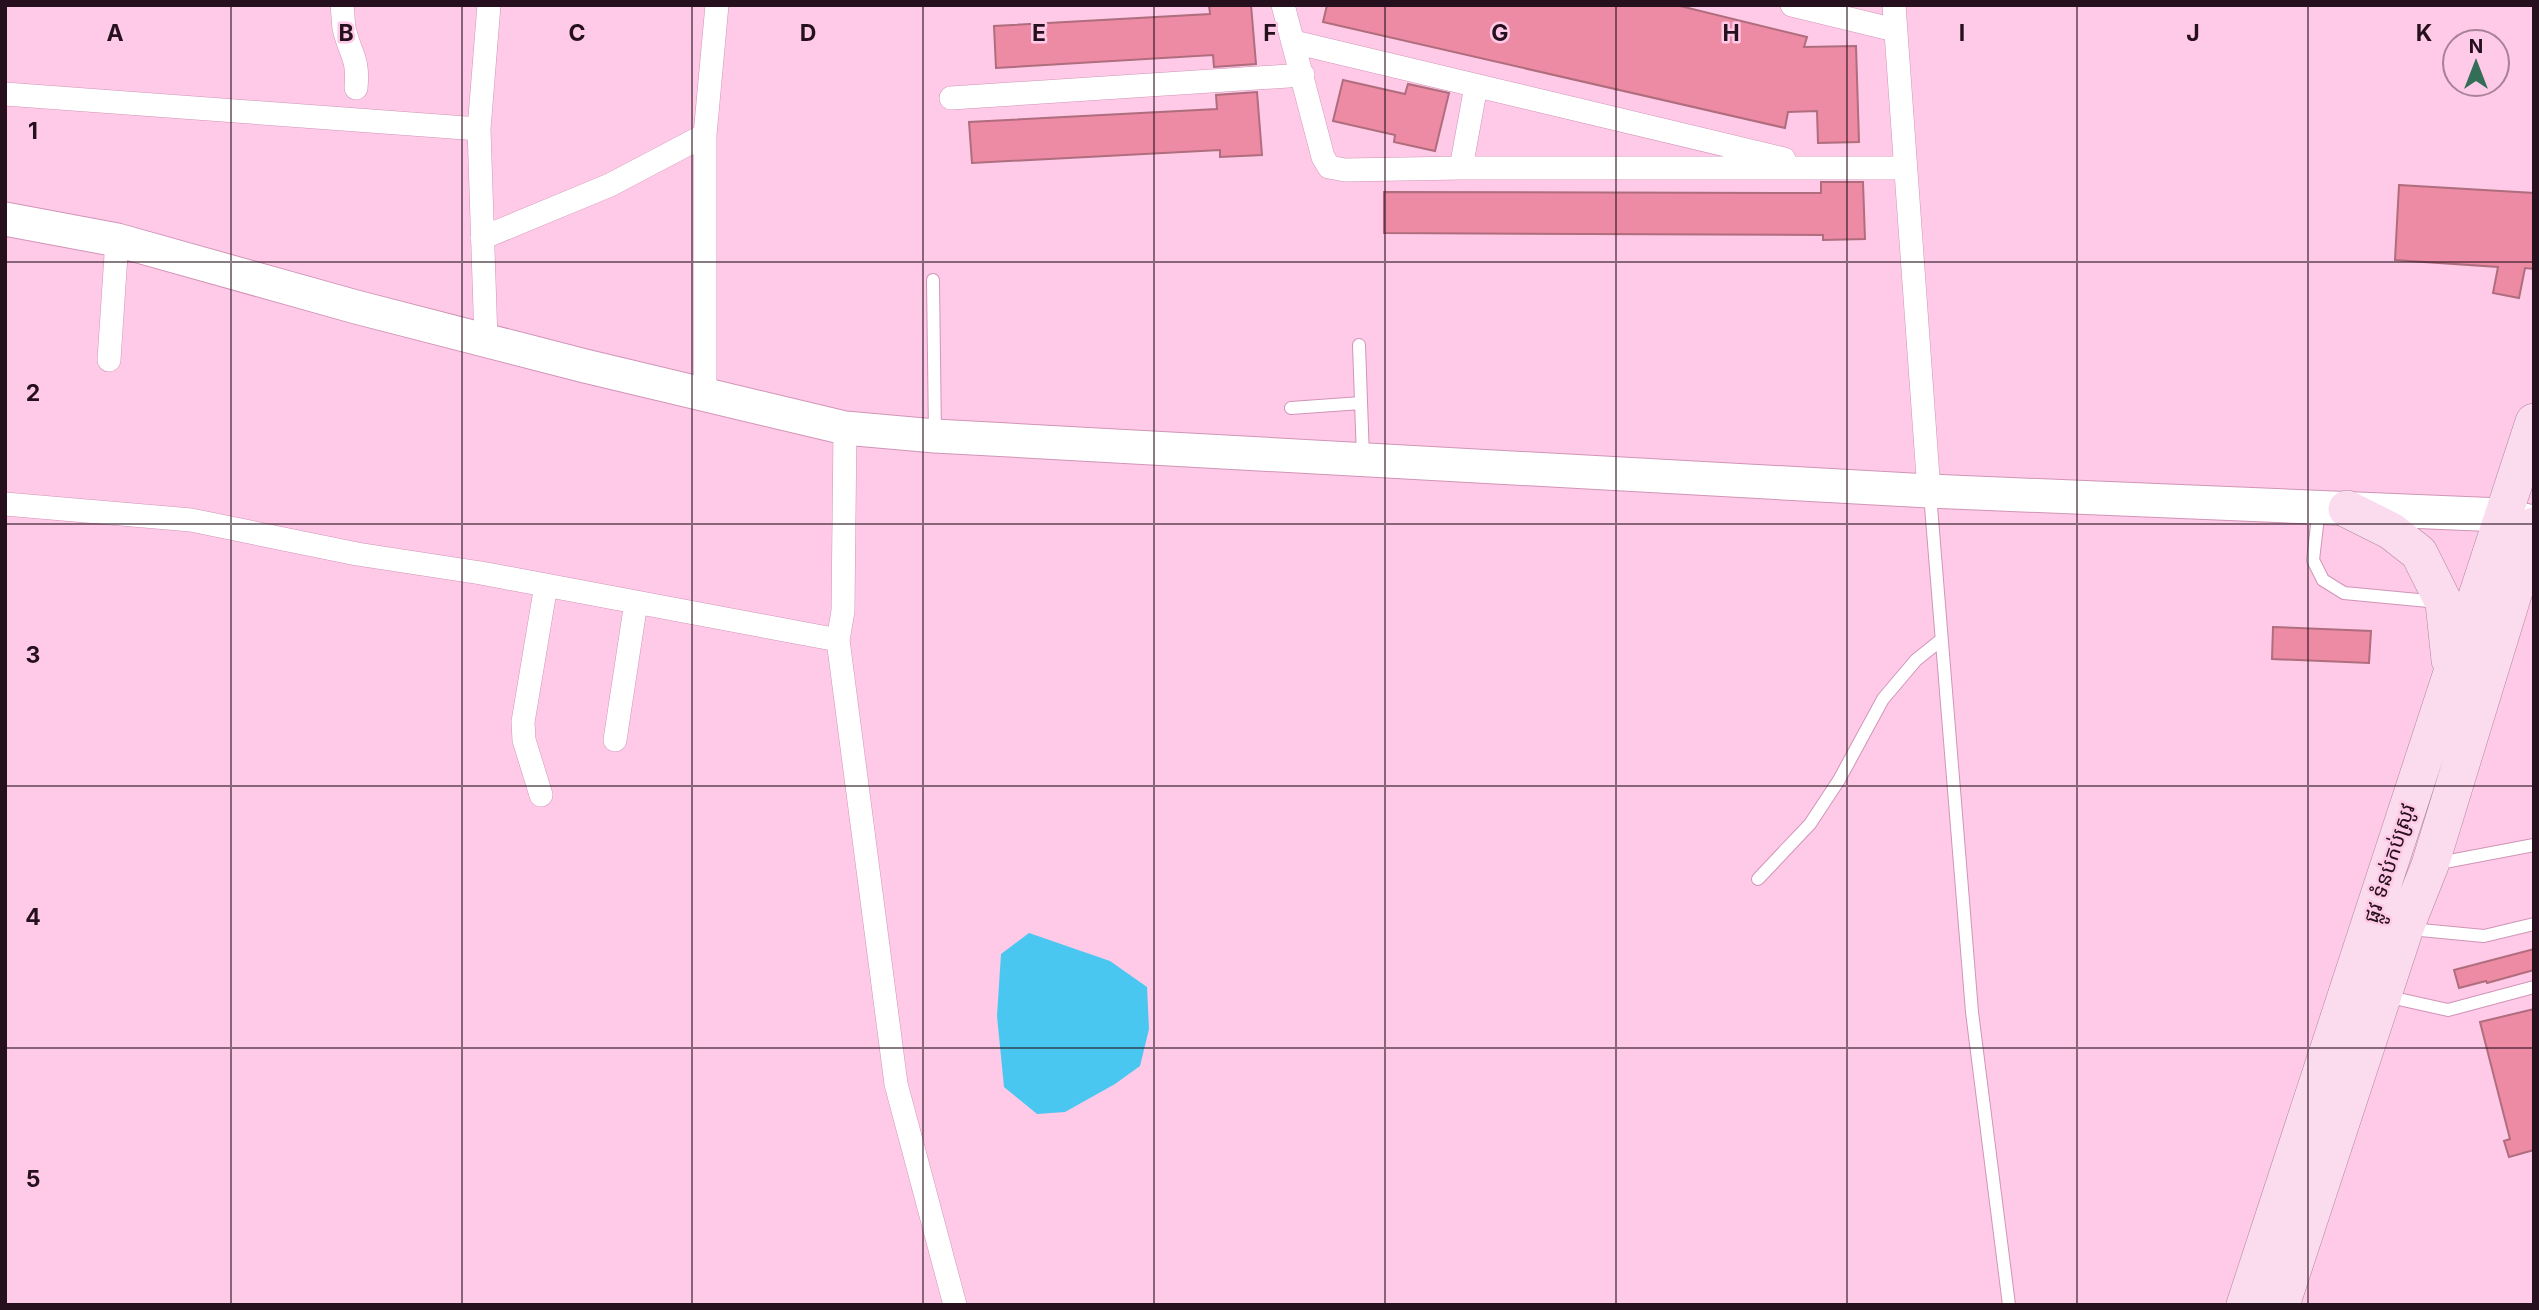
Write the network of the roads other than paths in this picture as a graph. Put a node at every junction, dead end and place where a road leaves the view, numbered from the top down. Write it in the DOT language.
graph roads {
  1 [pos="342,5"];
  2 [pos="489,5"];
  3 [pos="718,5"];
  4 [pos="1283,5"];
  5 [pos="1792,5"];
  6 [pos="1894,5"];
  7 [pos="1895,30"];
  8 [pos="1294,42"];
  9 [pos="1303,75"];
  10 [pos="1476,86"];
  11 [pos="356,88"];
  12 [pos="5,94"];
  13 [pos="951,98"];
  14 [pos="479,129"];
  15 [pos="705,135"];
  16 [pos="1461,168"];
  17 [pos="1821,168"];
  18 [pos="1905,168"];
  19 [pos="5,219"];
  20 [pos="482,239"];
  21 [pos="117,240"];
  22 [pos="933,280"];
  23 [pos="486,340"];
  24 [pos="1359,345"];
  25 [pos="109,360"];
  26 [pos="705,394"];
  27 [pos="1361,404"];
  28 [pos="1290,408"];
  29 [pos="2534,422"];
  30 [pos="845,428"];
  31 [pos="935,436"];
  32 [pos="1363,459"];
  33 [pos="1929,491"];
  34 [pos="5,504"];
  35 [pos="2333,508"];
  36 [pos="2523,521"];
  37 [pos="546,585"];
  38 [pos="636,602"];
  39 [pos="2444,603"];
  40 [pos="838,640"];
  41 [pos="1941,640"];
  42 [pos="2451,671"];
  43 [pos="615,740"];
  44 [pos="541,795"];
  45 [pos="2534,845"];
  46 [pos="2430,865"];
  47 [pos="1758,879"];
  48 [pos="2534,924"];
  49 [pos="2405,928"];
  50 [pos="2534,987"];
  51 [pos="2383,995"];
  52 [pos="955,1305"];
  53 [pos="2009,1305"];
  54 [pos="2245,1305"];
  55 [pos="2281,1305"];
  1 -- 11 [label="street"];
  2 -- 14 [label="street"];
  3 -- 15 [label="street"];
  4 -- 8 [label="street"];
  5 -- 7 [label="street"];
  6 -- 7 [label="street"];
  7 -- 18 [label="street"];
  8 -- 9 [label="street"];
  8 -- 10 [label="street"];
  9 -- 13 [label="street"];
  9 -- 16 [label="street"];
  10 -- 16 [label="street"];
  10 -- 17 [label="street"];
  12 -- 14 [label="street"];
  14 -- 20 [label="street"];
  15 -- 20 [label="street"];
  15 -- 26 [label="street"];
  16 -- 17 [label="street"];
  17 -- 18 [label="street"];
  18 -- 33 [label="street"];
  19 -- 21 [label="main road"];
  20 -- 23 [label="street"];
  21 -- 23 [label="main road"];
  21 -- 25 [label="street"];
  22 -- 31 [label="lane"];
  23 -- 26 [label="main road"];
  24 -- 27 [label="lane"];
  26 -- 30 [label="main road"];
  27 -- 28 [label="lane"];
  27 -- 32 [label="lane"];
  29 -- 36 [label="main road, ផ្លូវ ទំនប់កប់ស្រូវ"];
  30 -- 31 [label="main road"];
  30 -- 40 [label="street"];
  31 -- 32 [label="main road"];
  32 -- 33 [label="main road"];
  33 -- 35 [label="main road"];
  33 -- 41 [label="lane"];
  34 -- 37 [label="street"];
  35 -- 36 [label="main road"];
  35 -- 39 [label="main road"];
  35 -- 39 [label="lane"];
  36 -- 42 [label="main road, ផ្លូវ ទំនប់កប់ស្រូវ"];
  36 -- 46 [label="main road, ផ្លូវ ទំនប់កប់ស្រូវ"];
  37 -- 38 [label="street"];
  37 -- 44 [label="street"];
  38 -- 40 [label="street"];
  38 -- 43 [label="street"];
  39 -- 42 [label="main road"];
  40 -- 52 [label="street"];
  41 -- 47 [label="lane"];
  41 -- 53 [label="lane"];
  42 -- 54 [label="main road, ផ្លូវ ទំនប់កប់ស្រូវ"];
  45 -- 46 [label="lane"];
  46 -- 49 [label="main road, ផ្លូវ ទំនប់កប់ស្រូវ"];
  48 -- 49 [label="lane"];
  49 -- 51 [label="main road, ផ្លូវ ទំនប់កប់ស្រូវ"];
  50 -- 51 [label="lane"];
  51 -- 55 [label="main road, ផ្លូវ ទំនប់កប់ស្រូវ"];
}
